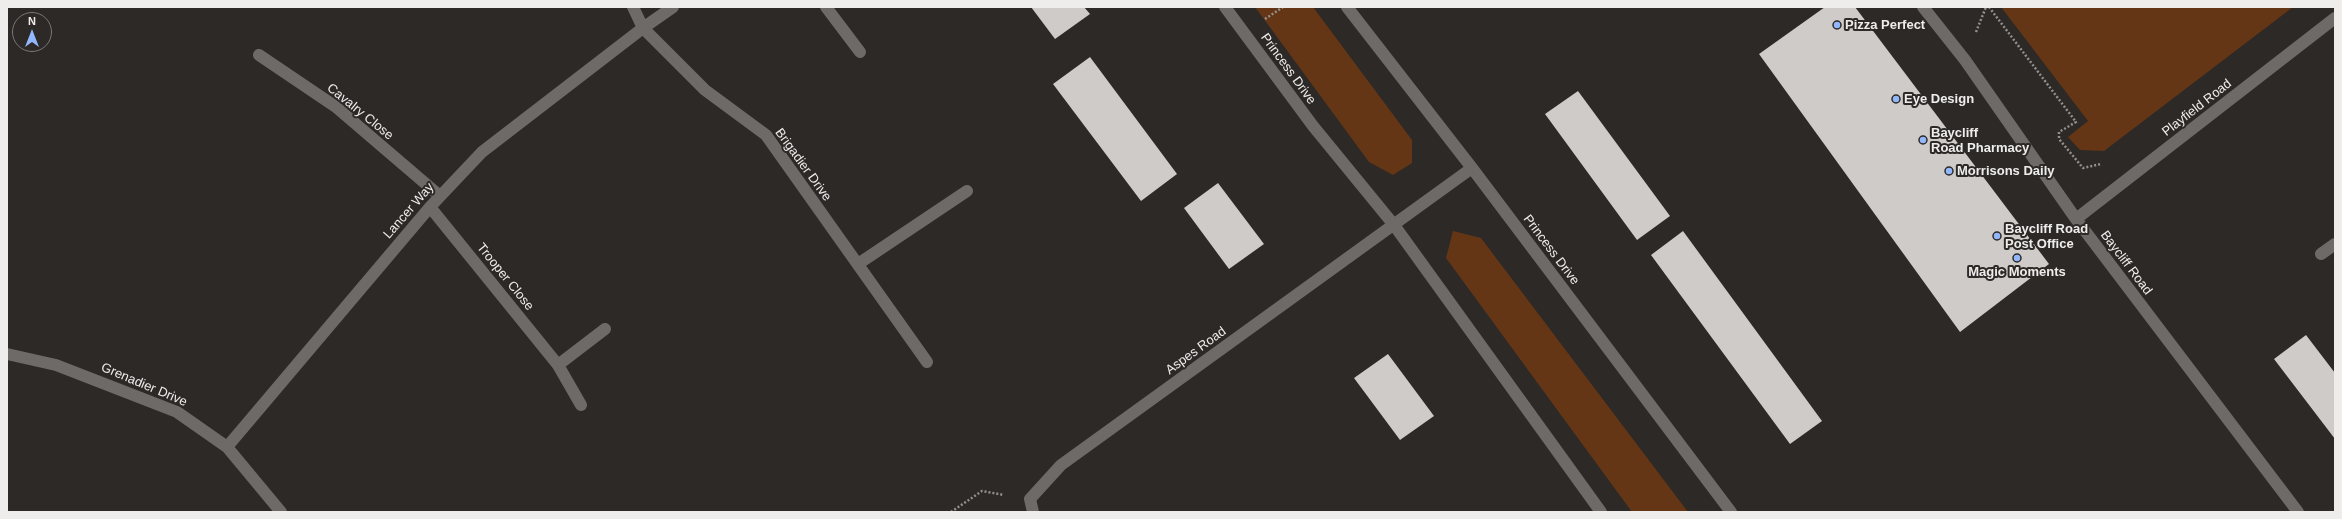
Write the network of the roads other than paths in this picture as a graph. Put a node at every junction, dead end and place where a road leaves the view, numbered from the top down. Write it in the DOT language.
graph roads {
  1 [pos="633,7"];
  2 [pos="673,7"];
  3 [pos="826,7"];
  4 [pos="1225,7"];
  5 [pos="1347,7"];
  6 [pos="1923,7"];
  7 [pos="2335,18"];
  8 [pos="643,28"];
  9 [pos="860,52"];
  10 [pos="259,55"];
  11 [pos="1472,168"];
  12 [pos="967,191"];
  13 [pos="440,196"];
  14 [pos="430,207"];
  15 [pos="2076,219"];
  16 [pos="1394,225"];
  17 [pos="2335,244"];
  18 [pos="2321,254"];
  19 [pos="858,264"];
  20 [pos="605,330"];
  21 [pos="7,354"];
  22 [pos="927,362"];
  23 [pos="558,365"];
  24 [pos="581,405"];
  25 [pos="227,447"];
  26 [pos="281,512"];
  27 [pos="1033,512"];
  28 [pos="1601,512"];
  29 [pos="1731,512"];
  30 [pos="2298,512"];
  1 -- 8 [label="street, Brigadier Drive"];
  2 -- 8 [label="street, Lancer Way"];
  3 -- 9 [label="street"];
  4 -- 16 [label="street, Princess Drive"];
  5 -- 11 [label="street, Princess Drive"];
  6 -- 15 [label="street, Baycliff Road"];
  7 -- 15 [label="street, Playfield Road"];
  8 -- 13 [label="street, Lancer Way"];
  8 -- 19 [label="street, Brigadier Drive"];
  10 -- 13 [label="street, Cavalry Close"];
  11 -- 16 [label="street, Aspes Road"];
  11 -- 29 [label="street, Princess Drive"];
  12 -- 19 [label="street"];
  13 -- 14 [label="street, Lancer Way"];
  14 -- 23 [label="street, Trooper Close"];
  14 -- 25 [label="street, Lancer Way"];
  15 -- 30 [label="street, Baycliff Road"];
  16 -- 27 [label="street, Aspes Road"];
  16 -- 28 [label="street, Princess Drive"];
  17 -- 18 [label="street"];
  19 -- 22 [label="street, Brigadier Drive"];
  20 -- 23 [label="street"];
  21 -- 25 [label="street, Grenadier Drive"];
  23 -- 24 [label="street, Trooper Close"];
  25 -- 26 [label="street, Grenadier Drive"];
}
